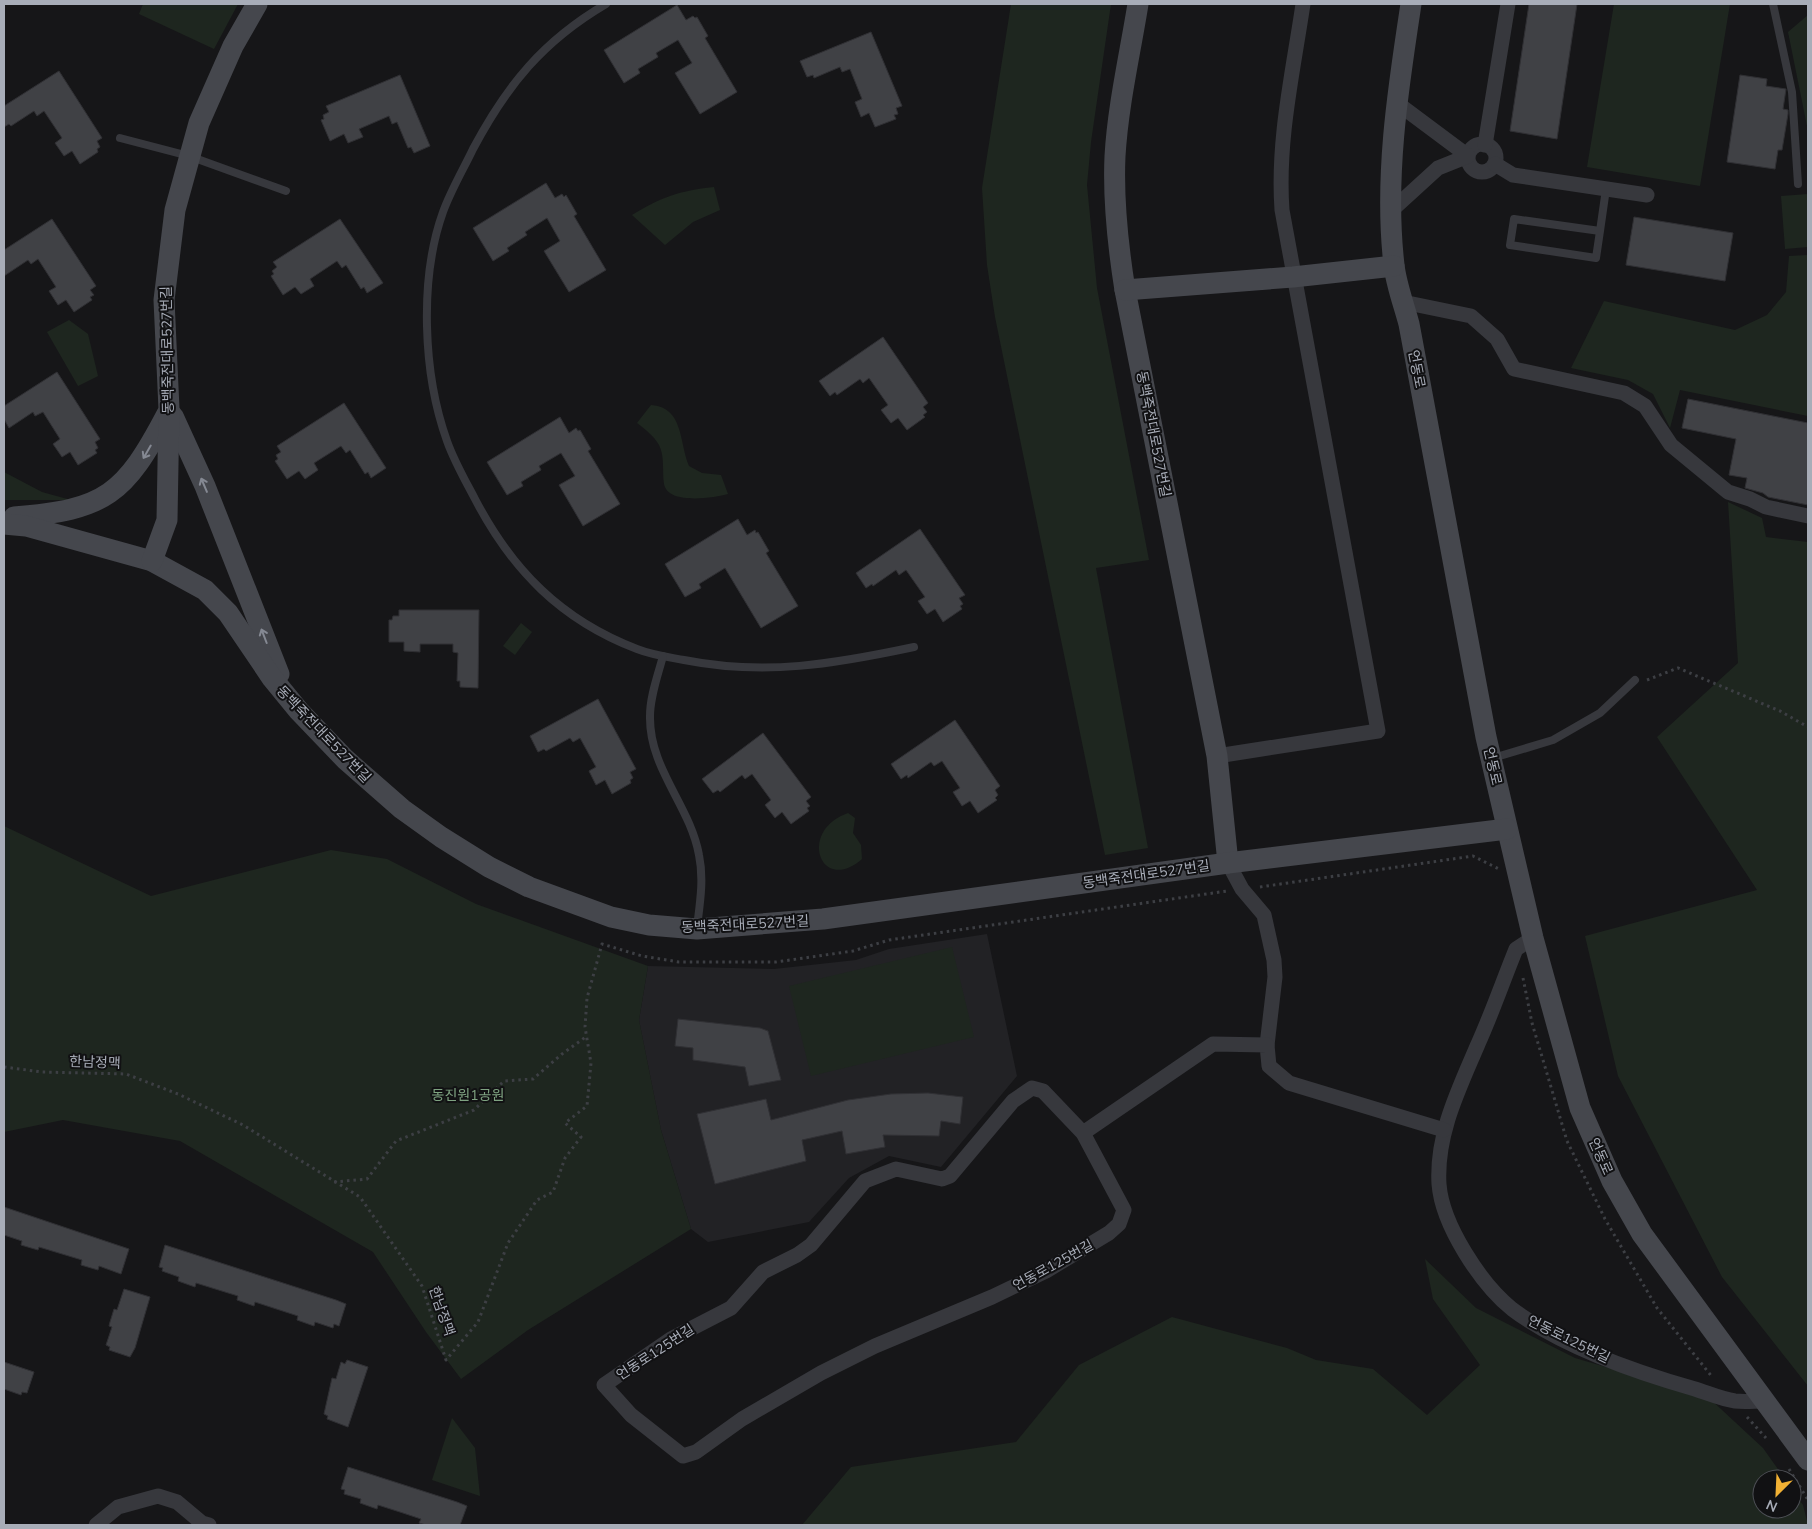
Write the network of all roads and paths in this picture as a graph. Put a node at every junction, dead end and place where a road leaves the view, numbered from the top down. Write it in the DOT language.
graph roads {
  1 [pos="257,4"];
  2 [pos="606,4"];
  3 [pos="1138,4"];
  4 [pos="1303,4"];
  5 [pos="1411,4"];
  6 [pos="1508,4"];
  7 [pos="1773,4"];
  8 [pos="1397,103"];
  9 [pos="120,138"];
  10 [pos="1485,145"];
  11 [pos="189,156"];
  12 [pos="1468,156"];
  13 [pos="1495,164"];
  14 [pos="1798,184"];
  15 [pos="1606,189"];
  16 [pos="286,191"];
  17 [pos="1647,195"];
  18 [pos="1392,210"];
  19 [pos="1600,231"];
  20 [pos="1394,266"];
  21 [pos="1293,277"];
  22 [pos="1126,290"];
  23 [pos="1403,302"];
  24 [pos="169,409"];
  25 [pos="1808,516"];
  26 [pos="4,518"];
  27 [pos="4,524"];
  28 [pos="152,561"];
  29 [pos="914,647"];
  30 [pos="663,656"];
  31 [pos="1635,680"];
  32 [pos="288,698"];
  33 [pos="1808,727"];
  34 [pos="1217,756"];
  35 [pos="1491,758"];
  36 [pos="1507,829"];
  37 [pos="1228,863"];
  38 [pos="1501,878"];
  39 [pos="1242,890"];
  40 [pos="697,929"];
  41 [pos="1524,944"];
  42 [pos="587,1036"];
  43 [pos="1267,1045"];
  44 [pos="4,1067"];
  45 [pos="1444,1130"];
  46 [pos="1083,1134"];
  47 [pos="334,1182"];
  48 [pos="1732,1400"];
  49 [pos="1765,1401"];
  50 [pos="1769,1441"];
  51 [pos="1808,1460"];
  52 [pos="1784,1462"];
  53 [pos="1808,1500"];
  54 [pos="96,1525"];
  55 [pos="209,1525"];
  1 -- 11 [label="street, 동백죽전대로527번길"];
  2 -- 30 [label="lane"];
  3 -- 22 [label="street, 동백죽전대로527번길"];
  4 -- 21 [label="street"];
  5 -- 8 [label="street, 언동로"];
  6 -- 10 [label="street"];
  7 -- 14 [label="lane"];
  8 -- 12 [label="street"];
  8 -- 18 [label="street, 언동로"];
  9 -- 11 [label="lane"];
  10 -- 12 [label="street"];
  10 -- 13 [label="street"];
  11 -- 16 [label="lane"];
  11 -- 24 [label="street, 동백죽전대로527번길"];
  12 -- 13 [label="street"];
  12 -- 18 [label="street"];
  13 -- 15 [label="street"];
  15 -- 17 [label="street"];
  15 -- 19 [label="lane"];
  18 -- 20 [label="street, 언동로"];
  19 -- 19 [label="lane"];
  20 -- 21 [label="street"];
  20 -- 23 [label="street, 언동로"];
  21 -- 22 [label="street"];
  21 -- 34 [label="street"];
  22 -- 34 [label="street, 동백죽전대로527번길"];
  23 -- 25 [label="street"];
  23 -- 35 [label="street, 언동로"];
  24 -- 26 [label="street, one-way"];
  24 -- 28 [label="street, 동백죽전대로527번길"];
  32 -- 24 [label="street, one-way"];
  27 -- 28 [label="street, 동백죽전대로527번길"];
  28 -- 32 [label="street, 동백죽전대로527번길"];
  29 -- 30 [label="lane"];
  30 -- 40 [label="lane"];
  31 -- 33 [label="path"];
  31 -- 35 [label="lane"];
  32 -- 40 [label="street, 동백죽전대로527번길"];
  34 -- 37 [label="street, 동백죽전대로527번길"];
  35 -- 36 [label="street, 언동로"];
  36 -- 37 [label="street, 동백죽전대로527번길"];
  36 -- 41 [label="street, 언동로"];
  37 -- 39 [label="street"];
  37 -- 40 [label="street, 동백죽전대로527번길"];
  38 -- 39 [label="path"];
  39 -- 42 [label="path, 한남정맥"];
  39 -- 43 [label="street"];
  41 -- 45 [label="street, 언동로125번길"];
  41 -- 48 [label="path"];
  41 -- 49 [label="street, 언동로"];
  42 -- 47 [label="path"];
  42 -- 47 [label="path, 한남정맥"];
  43 -- 45 [label="street"];
  43 -- 46 [label="street"];
  44 -- 47 [label="path, 한남정맥"];
  45 -- 48 [label="street, 언동로125번길"];
  46 -- 46 [label="street, 언동로125번길"];
  48 -- 49 [label="street, 언동로125번길"];
  48 -- 50 [label="path"];
  49 -- 51 [label="street, 언동로"];
  52 -- 53 [label="path"];
  54 -- 55 [label="street"];
}
